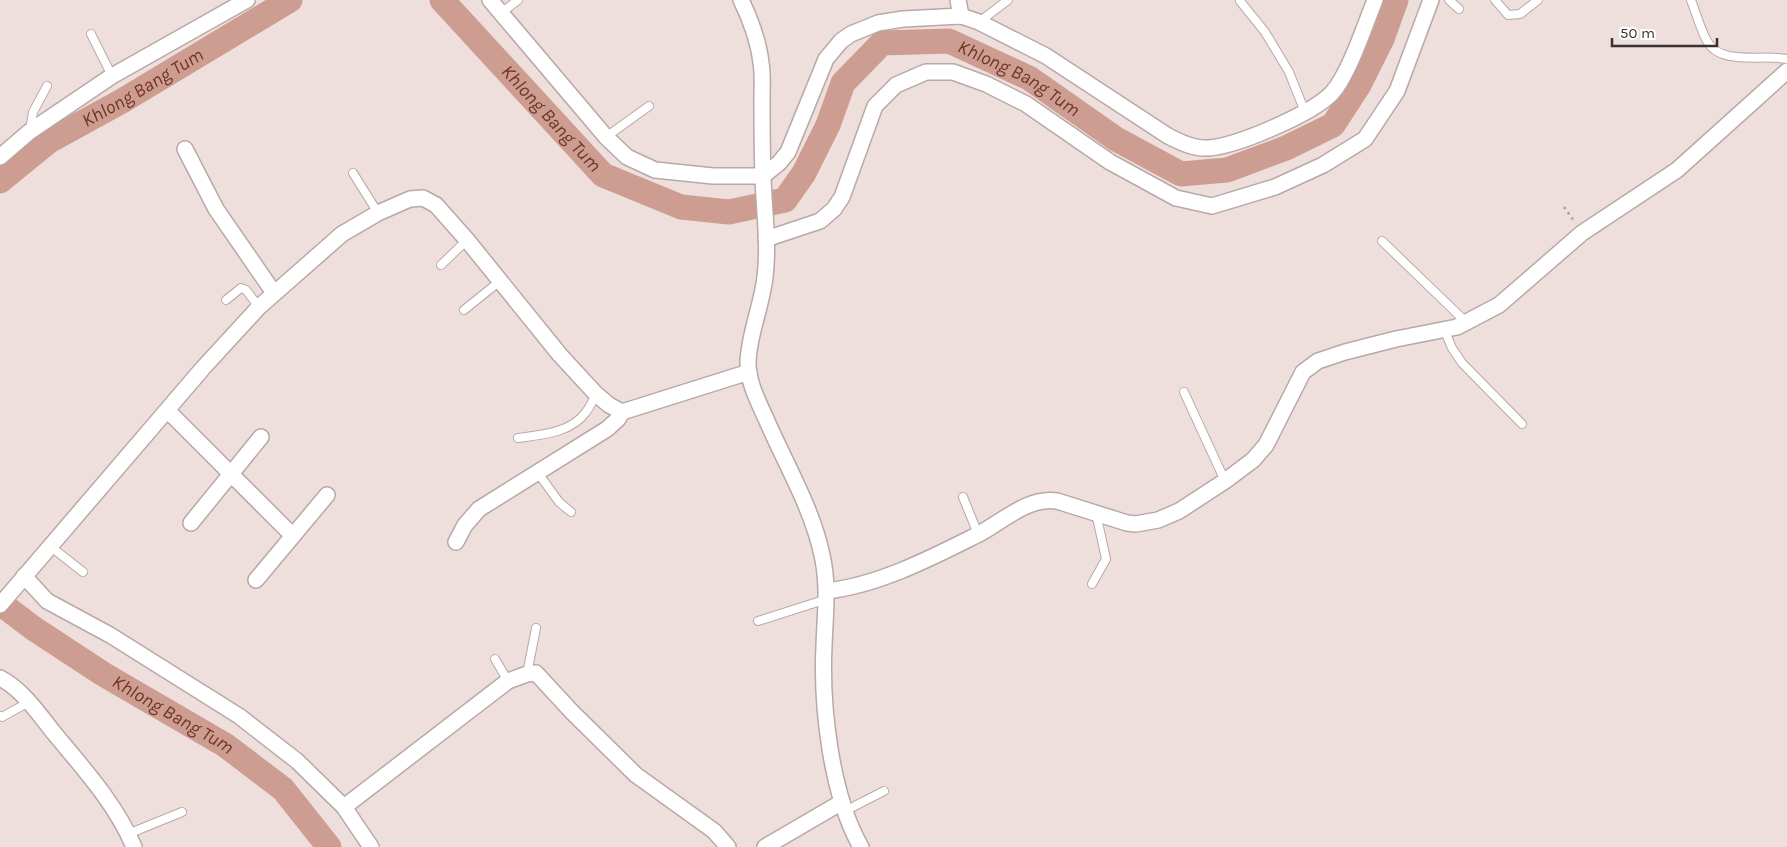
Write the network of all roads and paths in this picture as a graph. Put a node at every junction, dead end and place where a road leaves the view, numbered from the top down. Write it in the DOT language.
graph roads {
  1 [pos="247,0"];
  2 [pos="490,0"];
  3 [pos="518,0"];
  4 [pos="741,0"];
  5 [pos="958,0"];
  6 [pos="1008,0"];
  7 [pos="1375,0"];
  8 [pos="1431,0"];
  9 [pos="1449,0"];
  10 [pos="1495,0"];
  11 [pos="1538,0"];
  12 [pos="1691,0"];
  13 [pos="1240,1"];
  14 [pos="1459,9"];
  15 [pos="500,13"];
  16 [pos="961,16"];
  17 [pos="979,22"];
  18 [pos="90,34"];
  19 [pos="1787,59"];
  20 [pos="1787,71"];
  21 [pos="112,76"];
  22 [pos="47,86"];
  23 [pos="649,106"];
  24 [pos="1305,112"];
  25 [pos="29,132"];
  26 [pos="606,137"];
  27 [pos="185,149"];
  28 [pos="0,157"];
  29 [pos="354,173"];
  30 [pos="763,179"];
  31 [pos="1564,207"];
  32 [pos="378,213"];
  33 [pos="1582,233"];
  34 [pos="766,234"];
  35 [pos="467,240"];
  36 [pos="1382,241"];
  37 [pos="441,265"];
  38 [pos="500,281"];
  39 [pos="274,293"];
  40 [pos="226,300"];
  41 [pos="259,308"];
  42 [pos="464,310"];
  43 [pos="1467,323"];
  44 [pos="1444,329"];
  45 [pos="748,372"];
  46 [pos="1184,392"];
  47 [pos="596,394"];
  48 [pos="168,411"];
  49 [pos="622,412"];
  50 [pos="1522,424"];
  51 [pos="261,437"];
  52 [pos="518,438"];
  53 [pos="230,473"];
  54 [pos="538,473"];
  55 [pos="1225,481"];
  56 [pos="327,495"];
  57 [pos="963,497"];
  58 [pos="571,512"];
  59 [pos="1096,513"];
  60 [pos="191,523"];
  61 [pos="978,534"];
  62 [pos="293,536"];
  63 [pos="456,542"];
  64 [pos="50,546"];
  65 [pos="82,572"];
  66 [pos="21,580"];
  67 [pos="256,580"];
  68 [pos="1092,584"];
  69 [pos="827,595"];
  70 [pos="0,605"];
  71 [pos="758,621"];
  72 [pos="536,628"];
  73 [pos="496,659"];
  74 [pos="527,674"];
  75 [pos="0,678"];
  76 [pos="508,681"];
  77 [pos="29,702"];
  78 [pos="0,716"];
  79 [pos="884,791"];
  80 [pos="843,806"];
  81 [pos="344,807"];
  82 [pos="182,812"];
  83 [pos="131,840"];
  84 [pos="371,847"];
  85 [pos="728,847"];
  86 [pos="765,847"];
  87 [pos="861,847"];
  1 -- 21 [label="street"];
  2 -- 15 [label="street"];
  3 -- 15 [label="lane"];
  4 -- 30 [label="street"];
  5 -- 16 [label="street"];
  6 -- 17 [label="lane"];
  7 -- 24 [label="street"];
  8 -- 34 [label="street"];
  9 -- 14 [label="lane"];
  10 -- 11 [label="lane"];
  12 -- 19 [label="lane"];
  13 -- 24 [label="lane"];
  15 -- 26 [label="street"];
  16 -- 17 [label="street"];
  16 -- 30 [label="street"];
  17 -- 24 [label="street"];
  18 -- 21 [label="lane"];
  20 -- 33 [label="street"];
  21 -- 25 [label="street"];
  22 -- 25 [label="lane"];
  23 -- 26 [label="lane"];
  25 -- 28 [label="street"];
  26 -- 30 [label="street"];
  27 -- 39 [label="street"];
  29 -- 32 [label="lane"];
  30 -- 34 [label="street"];
  31 -- 33 [label="path"];
  32 -- 35 [label="street"];
  32 -- 39 [label="street"];
  33 -- 43 [label="street"];
  34 -- 45 [label="street"];
  35 -- 37 [label="lane"];
  35 -- 38 [label="street"];
  36 -- 43 [label="lane"];
  38 -- 42 [label="lane"];
  38 -- 47 [label="street"];
  39 -- 41 [label="street"];
  40 -- 41 [label="lane"];
  41 -- 48 [label="street"];
  43 -- 44 [label="street"];
  44 -- 50 [label="lane"];
  44 -- 55 [label="street"];
  45 -- 49 [label="street"];
  45 -- 69 [label="street"];
  46 -- 55 [label="lane"];
  47 -- 49 [label="street"];
  47 -- 52 [label="lane"];
  48 -- 53 [label="street"];
  48 -- 64 [label="street"];
  49 -- 54 [label="street"];
  51 -- 53 [label="street"];
  53 -- 60 [label="street"];
  53 -- 62 [label="street"];
  54 -- 58 [label="lane"];
  54 -- 63 [label="street"];
  55 -- 59 [label="street"];
  56 -- 62 [label="street"];
  57 -- 61 [label="lane"];
  59 -- 61 [label="street"];
  59 -- 68 [label="lane"];
  61 -- 69 [label="street"];
  62 -- 67 [label="street"];
  64 -- 65 [label="lane"];
  64 -- 66 [label="street"];
  66 -- 70 [label="street"];
  66 -- 81 [label="street"];
  69 -- 71 [label="lane"];
  69 -- 80 [label="street"];
  72 -- 74 [label="lane"];
  73 -- 76 [label="lane"];
  74 -- 76 [label="street"];
  74 -- 85 [label="street"];
  75 -- 77 [label="street"];
  76 -- 81 [label="street"];
  77 -- 78 [label="lane"];
  77 -- 83 [label="street"];
  79 -- 80 [label="lane"];
  80 -- 86 [label="street"];
  80 -- 87 [label="street"];
  81 -- 84 [label="street"];
  82 -- 83 [label="lane"];
}
